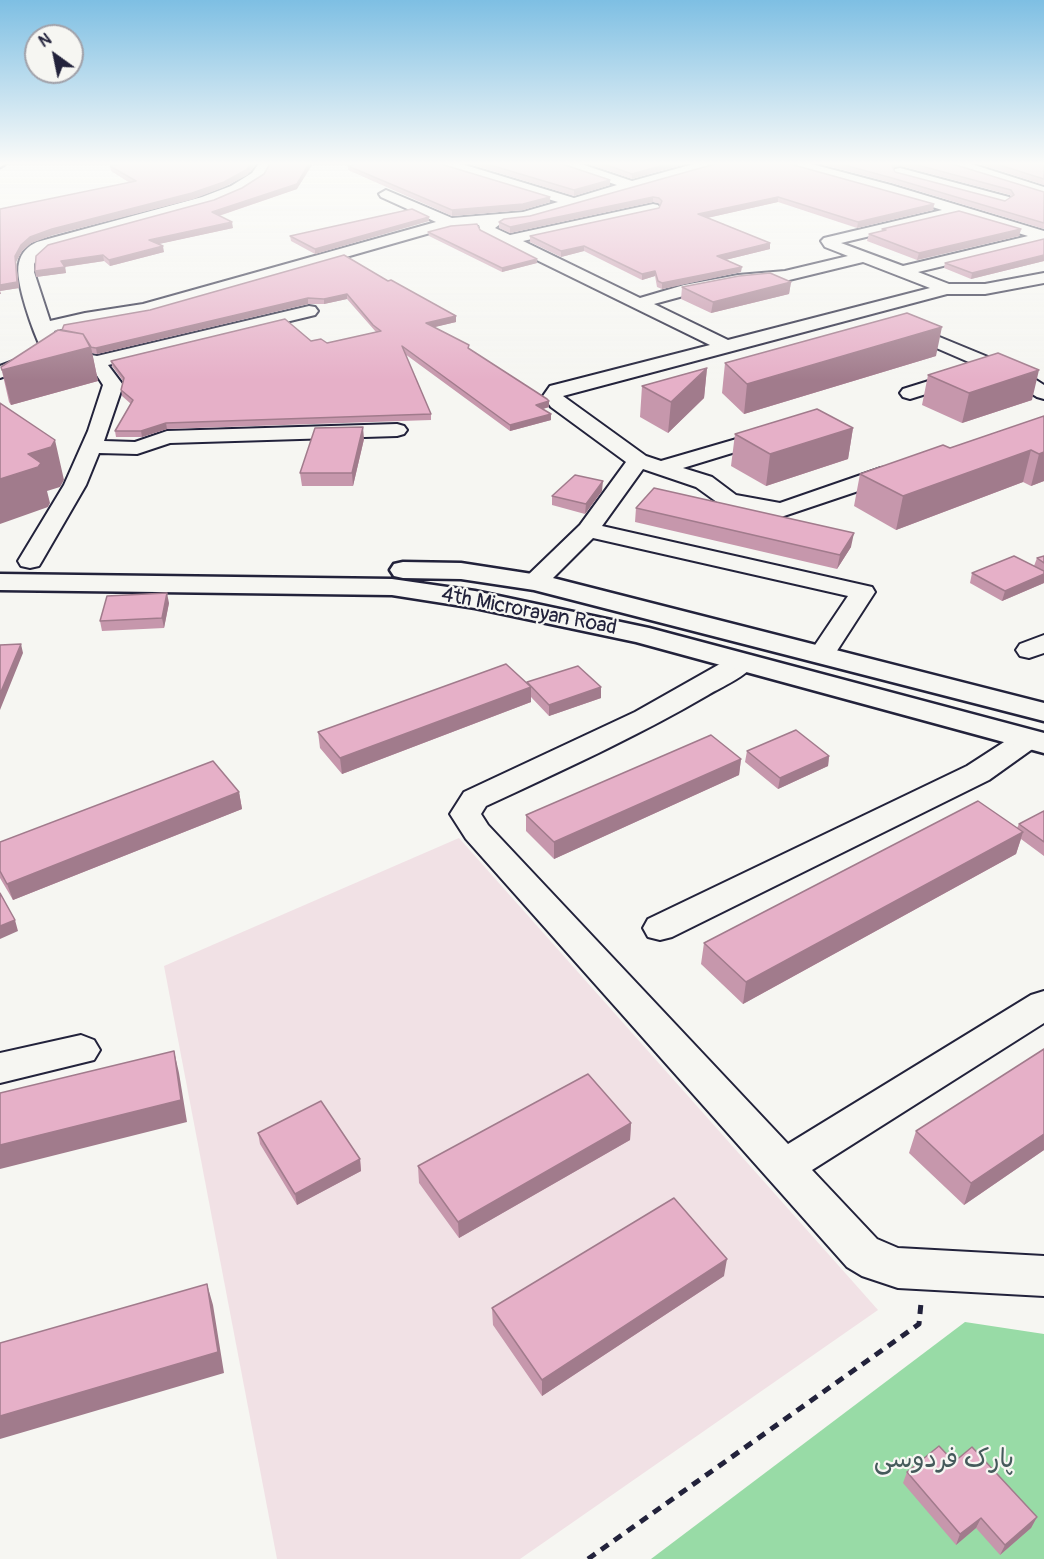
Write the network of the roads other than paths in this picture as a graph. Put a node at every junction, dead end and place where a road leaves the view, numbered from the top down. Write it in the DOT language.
graph roads {
  1 [pos="78,235"];
  2 [pos="409,235"];
  3 [pos="497,235"];
  4 [pos="531,235"];
  5 [pos="856,235"];
  6 [pos="1044,236"];
  7 [pos="507,240"];
  8 [pos="866,257"];
  9 [pos="904,271"];
  10 [pos="1044,278"];
  11 [pos="947,289"];
  12 [pos="640,303"];
  13 [pos="309,311"];
  14 [pos="865,311"];
  15 [pos="45,328"];
  16 [pos="728,347"];
  17 [pos="52,353"];
  18 [pos="97,362"];
  19 [pos="996,367"];
  20 [pos="1034,368"];
  21 [pos="0,372"];
  22 [pos="1015,375"];
  23 [pos="910,393"];
  24 [pos="1044,393"];
  25 [pos="396,430"];
  26 [pos="776,433"];
  27 [pos="90,447"];
  28 [pos="638,461"];
  29 [pos="662,468"];
  30 [pos="889,473"];
  31 [pos="588,530"];
  32 [pos="30,561"];
  33 [pos="251,575"];
  34 [pos="1,578"];
  35 [pos="535,582"];
  36 [pos="822,654"];
  37 [pos="743,662"];
  38 [pos="1039,722"];
  39 [pos="660,928"];
  40 [pos="1044,1005"];
  41 [pos="81,1050"];
  42 [pos="0,1068"];
  43 [pos="784,1167"];
  44 [pos="1044,1276"];
  1 -- 15 [label="street"];
  2 -- 15 [label="street"];
  3 -- 7 [label="street"];
  4 -- 7 [label="street"];
  5 -- 8 [label="street"];
  6 -- 9 [label="street"];
  7 -- 12 [label="street"];
  8 -- 9 [label="street"];
  8 -- 12 [label="street"];
  9 -- 11 [label="street"];
  10 -- 11 [label="street"];
  11 -- 14 [label="street"];
  12 -- 16 [label="street"];
  13 -- 18 [label="street"];
  14 -- 16 [label="street"];
  14 -- 19 [label="street"];
  15 -- 17 [label="street"];
  16 -- 28 [label="street"];
  17 -- 18 [label="street"];
  17 -- 21 [label="street"];
  18 -- 27 [label="street"];
  19 -- 22 [label="street"];
  19 -- 23 [label="street"];
  20 -- 22 [label="street"];
  22 -- 24 [label="street"];
  25 -- 27 [label="street"];
  26 -- 29 [label="street"];
  27 -- 32 [label="street"];
  28 -- 29 [label="street"];
  28 -- 31 [label="street"];
  29 -- 30 [label="street"];
  31 -- 35 [label="street"];
  31 -- 36 [label="street"];
  32 -- 33 [label="main road, 4th Microrayan Road"];
  32 -- 34 [label="main road, 4th Microrayan Road"];
  33 -- 34 [label="main road, 4th Microrayan Road"];
  33 -- 35 [label="main road, 4th Microrayan Road"];
  33 -- 37 [label="main road, 4th Microrayan Road"];
  35 -- 36 [label="main road, 4th Microrayan Road"];
  36 -- 38 [label="main road, 4th Microrayan Road"];
  37 -- 38 [label="main road, 4th Microrayan Road"];
  37 -- 43 [label="street"];
  38 -- 39 [label="street"];
  40 -- 43 [label="street"];
  41 -- 42 [label="street"];
  43 -- 44 [label="street"];
}
